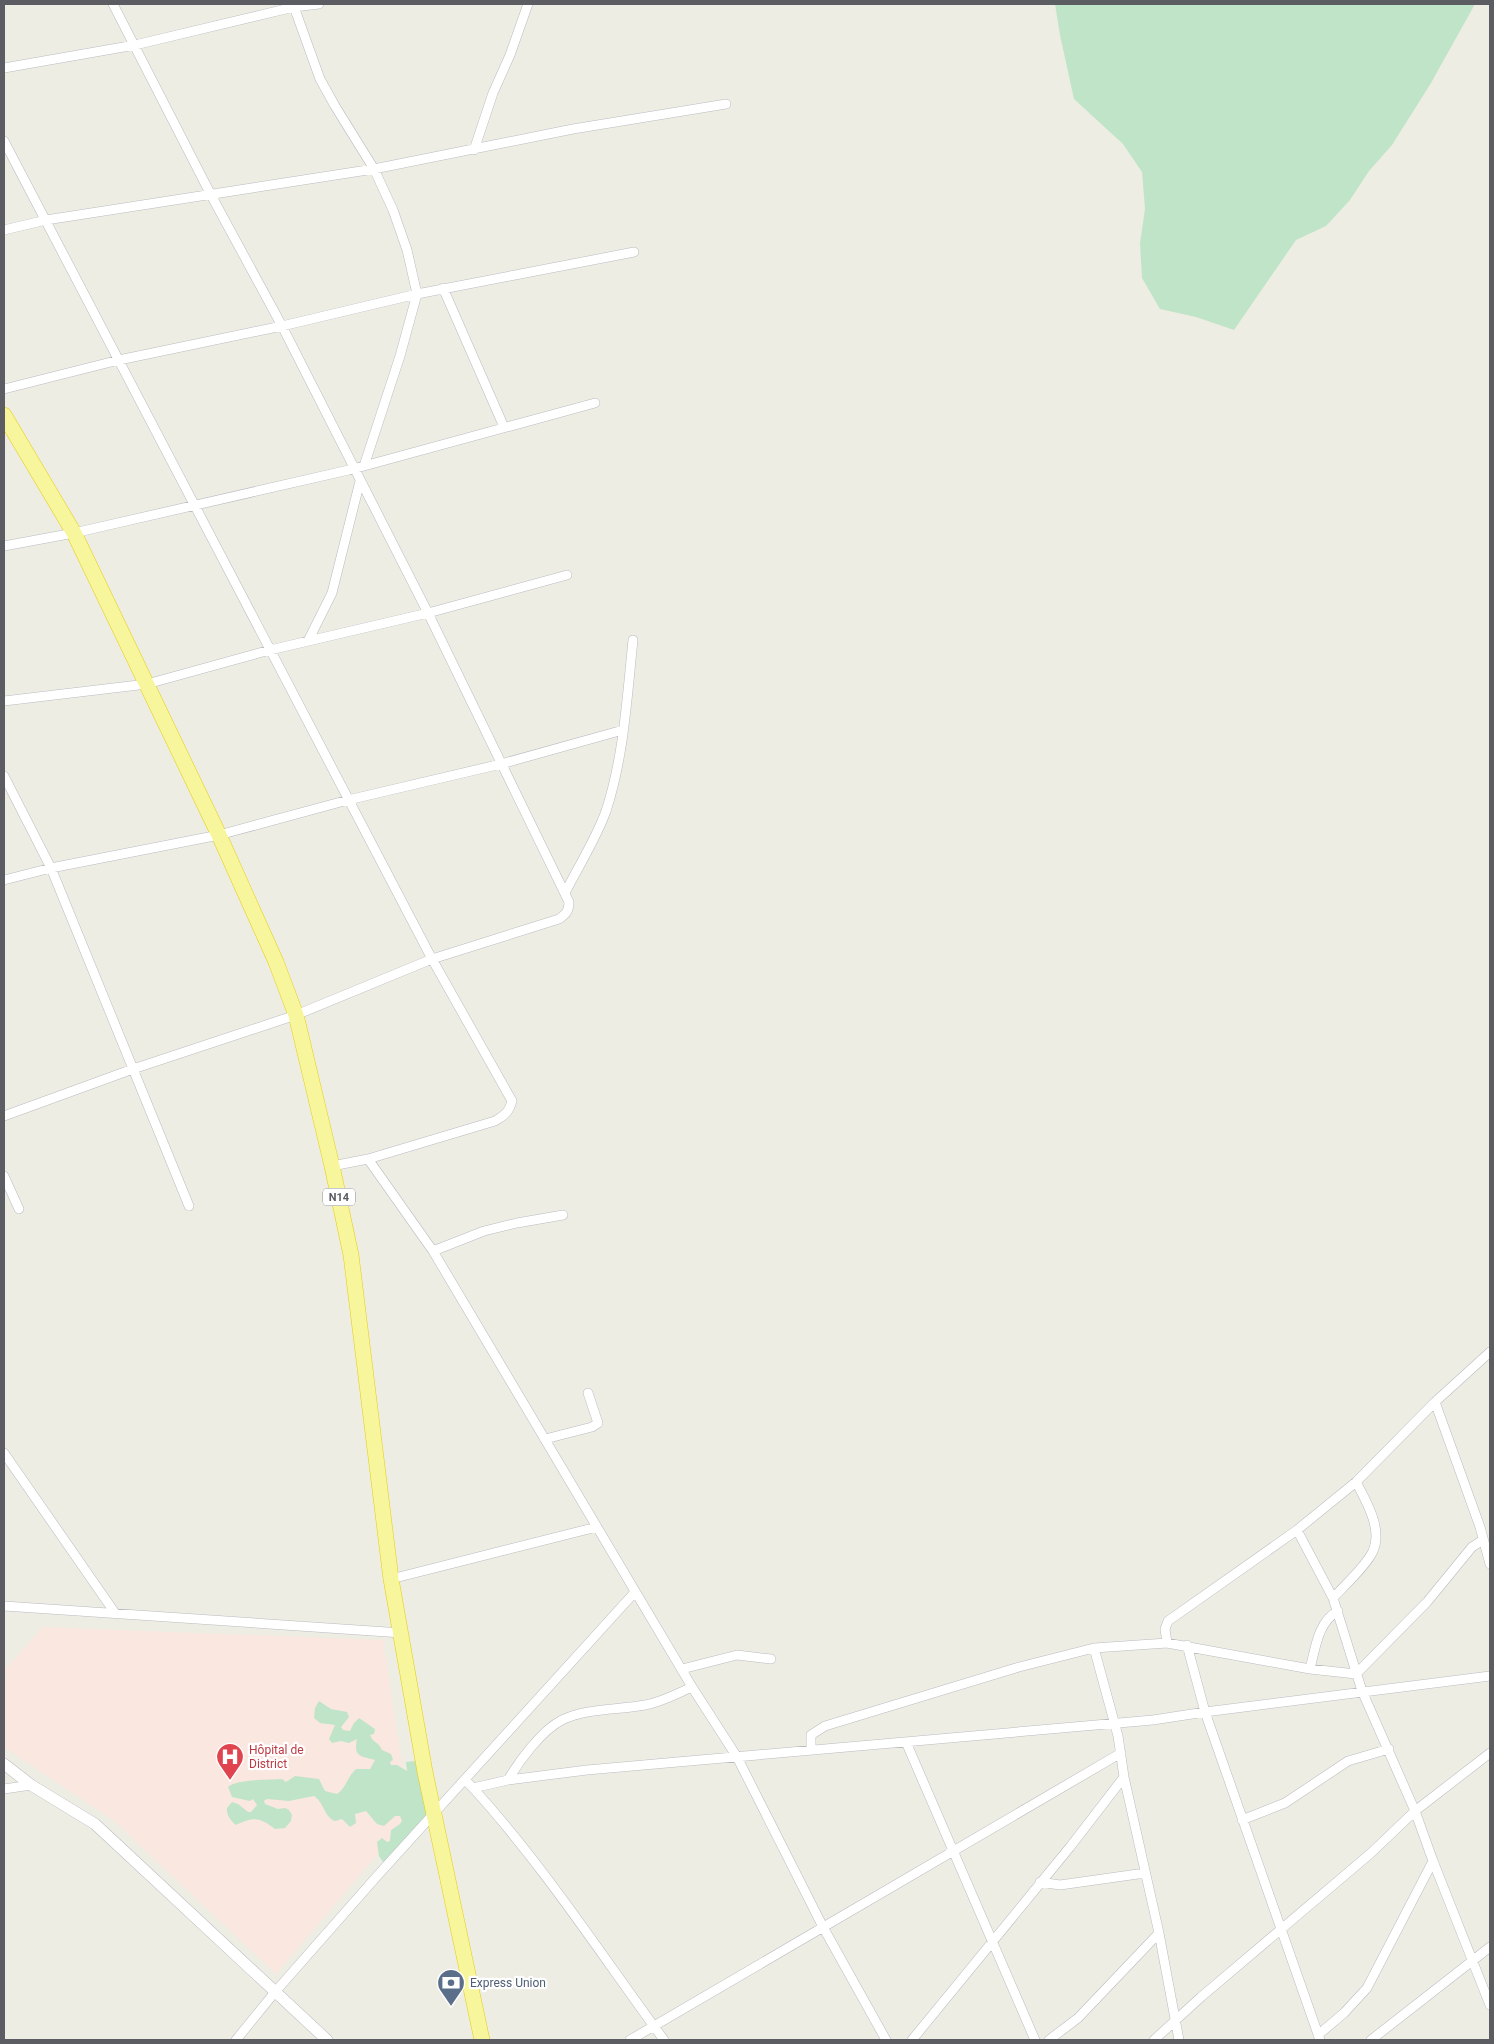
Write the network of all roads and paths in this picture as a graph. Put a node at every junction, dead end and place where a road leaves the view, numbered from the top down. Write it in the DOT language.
graph roads {
  1 [pos="113,4"];
  2 [pos="319,4"];
  3 [pos="528,4"];
  4 [pos="293,5"];
  5 [pos="135,45"];
  6 [pos="4,68"];
  7 [pos="726,104"];
  8 [pos="4,141"];
  9 [pos="474,150"];
  10 [pos="374,169"];
  11 [pos="211,195"];
  12 [pos="46,220"];
  13 [pos="4,230"];
  14 [pos="634,252"];
  15 [pos="443,288"];
  16 [pos="417,294"];
  17 [pos="282,326"];
  18 [pos="119,360"];
  19 [pos="4,389"];
  20 [pos="595,403"];
  21 [pos="4,415"];
  22 [pos="504,427"];
  23 [pos="364,466"];
  24 [pos="353,469"];
  25 [pos="360,481"];
  26 [pos="194,506"];
  27 [pos="74,533"];
  28 [pos="4,546"];
  29 [pos="567,575"];
  30 [pos="428,613"];
  31 [pos="634,640"];
  32 [pos="308,641"];
  33 [pos="270,650"];
  34 [pos="146,684"];
  35 [pos="4,701"];
  36 [pos="623,730"];
  37 [pos="501,764"];
  38 [pos="4,776"];
  39 [pos="348,800"];
  40 [pos="219,836"];
  41 [pos="51,868"];
  42 [pos="4,880"];
  43 [pos="565,894"];
  44 [pos="432,959"];
  45 [pos="296,1015"];
  46 [pos="134,1069"];
  47 [pos="4,1116"];
  48 [pos="368,1159"];
  49 [pos="332,1166"];
  50 [pos="4,1176"];
  51 [pos="189,1206"];
  52 [pos="19,1209"];
  53 [pos="563,1215"];
  54 [pos="432,1251"];
  55 [pos="1490,1352"];
  56 [pos="588,1393"];
  57 [pos="1435,1402"];
  58 [pos="544,1439"];
  59 [pos="4,1453"];
  60 [pos="1356,1482"];
  61 [pos="1490,1524"];
  62 [pos="597,1527"];
  63 [pos="1480,1527"];
  64 [pos="1297,1530"];
  65 [pos="1483,1540"];
  66 [pos="1490,1564"];
  67 [pos="391,1579"];
  68 [pos="634,1592"];
  69 [pos="1333,1598"];
  70 [pos="4,1606"];
  71 [pos="1338,1612"];
  72 [pos="115,1613"];
  73 [pos="402,1633"];
  74 [pos="1167,1643"];
  75 [pos="1187,1645"];
  76 [pos="1094,1648"];
  77 [pos="771,1659"];
  78 [pos="682,1669"];
  79 [pos="1310,1669"];
  80 [pos="1356,1674"];
  81 [pos="1490,1676"];
  82 [pos="692,1687"];
  83 [pos="1362,1691"];
  84 [pos="1205,1712"];
  85 [pos="1116,1723"];
  86 [pos="906,1742"];
  87 [pos="1389,1749"];
  88 [pos="811,1750"];
  89 [pos="1121,1753"];
  90 [pos="1490,1753"];
  91 [pos="737,1757"];
  92 [pos="4,1764"];
  93 [pos="1124,1777"];
  94 [pos="465,1780"];
  95 [pos="508,1780"];
  96 [pos="31,1785"];
  97 [pos="473,1788"];
  98 [pos="4,1789"];
  99 [pos="1415,1811"];
  100 [pos="435,1812"];
  101 [pos="1242,1820"];
  102 [pos="953,1851"];
  103 [pos="1432,1861"];
  104 [pos="1145,1873"];
  105 [pos="1040,1882"];
  106 [pos="823,1928"];
  107 [pos="1281,1930"];
  108 [pos="1159,1932"];
  109 [pos="992,1940"];
  110 [pos="1490,1947"];
  111 [pos="1473,1961"];
  112 [pos="275,1992"];
  113 [pos="1490,2005"];
  114 [pos="1175,2022"];
  115 [pos="654,2027"];
  116 [pos="1319,2037"];
  117 [pos="236,2040"];
  118 [pos="327,2040"];
  119 [pos="482,2040"];
  120 [pos="630,2040"];
  121 [pos="664,2040"];
  122 [pos="886,2040"];
  123 [pos="912,2040"];
  124 [pos="1035,2040"];
  125 [pos="1049,2040"];
  126 [pos="1154,2040"];
  127 [pos="1179,2040"];
  128 [pos="1371,2040"];
  1 -- 5 [label="street"];
  2 -- 4 [label="street"];
  3 -- 9 [label="street"];
  4 -- 5 [label="street"];
  4 -- 10 [label="street"];
  5 -- 6 [label="street"];
  5 -- 11 [label="street"];
  7 -- 9 [label="street"];
  8 -- 12 [label="street"];
  9 -- 10 [label="street"];
  10 -- 11 [label="street"];
  10 -- 16 [label="street"];
  11 -- 12 [label="street"];
  11 -- 17 [label="street"];
  12 -- 13 [label="street"];
  12 -- 18 [label="street"];
  14 -- 15 [label="street"];
  15 -- 16 [label="street"];
  15 -- 22 [label="street"];
  16 -- 17 [label="street"];
  16 -- 23 [label="street"];
  17 -- 18 [label="street"];
  17 -- 24 [label="street"];
  18 -- 19 [label="street"];
  18 -- 26 [label="street"];
  20 -- 22 [label="street"];
  21 -- 27 [label="highway, N14"];
  22 -- 23 [label="street"];
  23 -- 24 [label="street"];
  24 -- 25 [label="street"];
  24 -- 26 [label="street"];
  25 -- 30 [label="street"];
  25 -- 32 [label="street"];
  26 -- 27 [label="street"];
  26 -- 33 [label="street"];
  27 -- 28 [label="street"];
  27 -- 34 [label="highway, N14"];
  29 -- 30 [label="street"];
  30 -- 32 [label="street"];
  30 -- 37 [label="street"];
  31 -- 36 [label="street"];
  32 -- 33 [label="street"];
  33 -- 34 [label="street"];
  33 -- 39 [label="street"];
  34 -- 35 [label="street"];
  34 -- 40 [label="highway, N14"];
  36 -- 37 [label="street"];
  36 -- 43 [label="street"];
  37 -- 39 [label="street"];
  37 -- 43 [label="street"];
  38 -- 41 [label="street"];
  39 -- 40 [label="street"];
  39 -- 44 [label="street"];
  40 -- 41 [label="street"];
  40 -- 45 [label="highway, N14"];
  41 -- 42 [label="street"];
  41 -- 46 [label="street"];
  43 -- 44 [label="street"];
  44 -- 45 [label="street"];
  44 -- 48 [label="street"];
  45 -- 46 [label="street"];
  45 -- 49 [label="highway, N14"];
  46 -- 47 [label="street"];
  46 -- 51 [label="street"];
  48 -- 49 [label="street"];
  48 -- 54 [label="street"];
  49 -- 67 [label="highway, N14"];
  50 -- 52 [label="street"];
  53 -- 54 [label="street"];
  54 -- 58 [label="street"];
  55 -- 57 [label="street"];
  56 -- 58 [label="street"];
  57 -- 60 [label="street"];
  57 -- 63 [label="street"];
  58 -- 62 [label="street"];
  59 -- 72 [label="street"];
  60 -- 64 [label="street"];
  60 -- 69 [label="street"];
  61 -- 63 [label="street"];
  62 -- 67 [label="street"];
  62 -- 68 [label="street"];
  63 -- 65 [label="street"];
  64 -- 69 [label="street"];
  64 -- 74 [label="street"];
  65 -- 66 [label="street"];
  65 -- 80 [label="street"];
  67 -- 73 [label="highway, N14"];
  68 -- 78 [label="street"];
  68 -- 94 [label="street"];
  69 -- 71 [label="street"];
  70 -- 72 [label="street"];
  71 -- 79 [label="street"];
  71 -- 80 [label="street"];
  72 -- 73 [label="street"];
  73 -- 100 [label="highway, N14"];
  74 -- 75 [label="street"];
  74 -- 76 [label="street"];
  75 -- 79 [label="street"];
  75 -- 84 [label="street"];
  76 -- 85 [label="street"];
  76 -- 88 [label="street"];
  77 -- 78 [label="street"];
  78 -- 82 [label="street"];
  79 -- 80 [label="street"];
  80 -- 83 [label="street"];
  81 -- 83 [label="street"];
  82 -- 91 [label="street"];
  82 -- 95 [label="street"];
  83 -- 84 [label="street"];
  83 -- 87 [label="street"];
  84 -- 85 [label="street"];
  84 -- 101 [label="street"];
  85 -- 86 [label="street"];
  85 -- 89 [label="street"];
  86 -- 88 [label="street"];
  86 -- 102 [label="street"];
  87 -- 99 [label="street"];
  87 -- 101 [label="street"];
  88 -- 91 [label="street"];
  89 -- 93 [label="street"];
  89 -- 102 [label="street"];
  90 -- 99 [label="street"];
  91 -- 95 [label="street"];
  91 -- 106 [label="street"];
  92 -- 96 [label="street"];
  93 -- 104 [label="street"];
  93 -- 105 [label="street"];
  94 -- 97 [label="street"];
  94 -- 100 [label="street"];
  95 -- 97 [label="street"];
  96 -- 98 [label="street"];
  96 -- 112 [label="street"];
  97 -- 115 [label="street"];
  99 -- 103 [label="street"];
  99 -- 107 [label="street"];
  100 -- 112 [label="street"];
  100 -- 119 [label="highway, N14"];
  101 -- 107 [label="street"];
  102 -- 106 [label="street"];
  102 -- 109 [label="street"];
  103 -- 111 [label="street"];
  103 -- 116 [label="street"];
  104 -- 105 [label="street"];
  104 -- 108 [label="street"];
  105 -- 109 [label="street"];
  106 -- 115 [label="street"];
  106 -- 122 [label="street"];
  107 -- 114 [label="street"];
  107 -- 116 [label="street"];
  108 -- 114 [label="street"];
  108 -- 125 [label="street"];
  109 -- 123 [label="street"];
  109 -- 124 [label="street"];
  110 -- 111 [label="street"];
  111 -- 113 [label="street"];
  111 -- 128 [label="street"];
  112 -- 117 [label="street"];
  112 -- 118 [label="street"];
  114 -- 126 [label="street"];
  114 -- 127 [label="street"];
  115 -- 120 [label="street"];
  115 -- 121 [label="street"];
}
